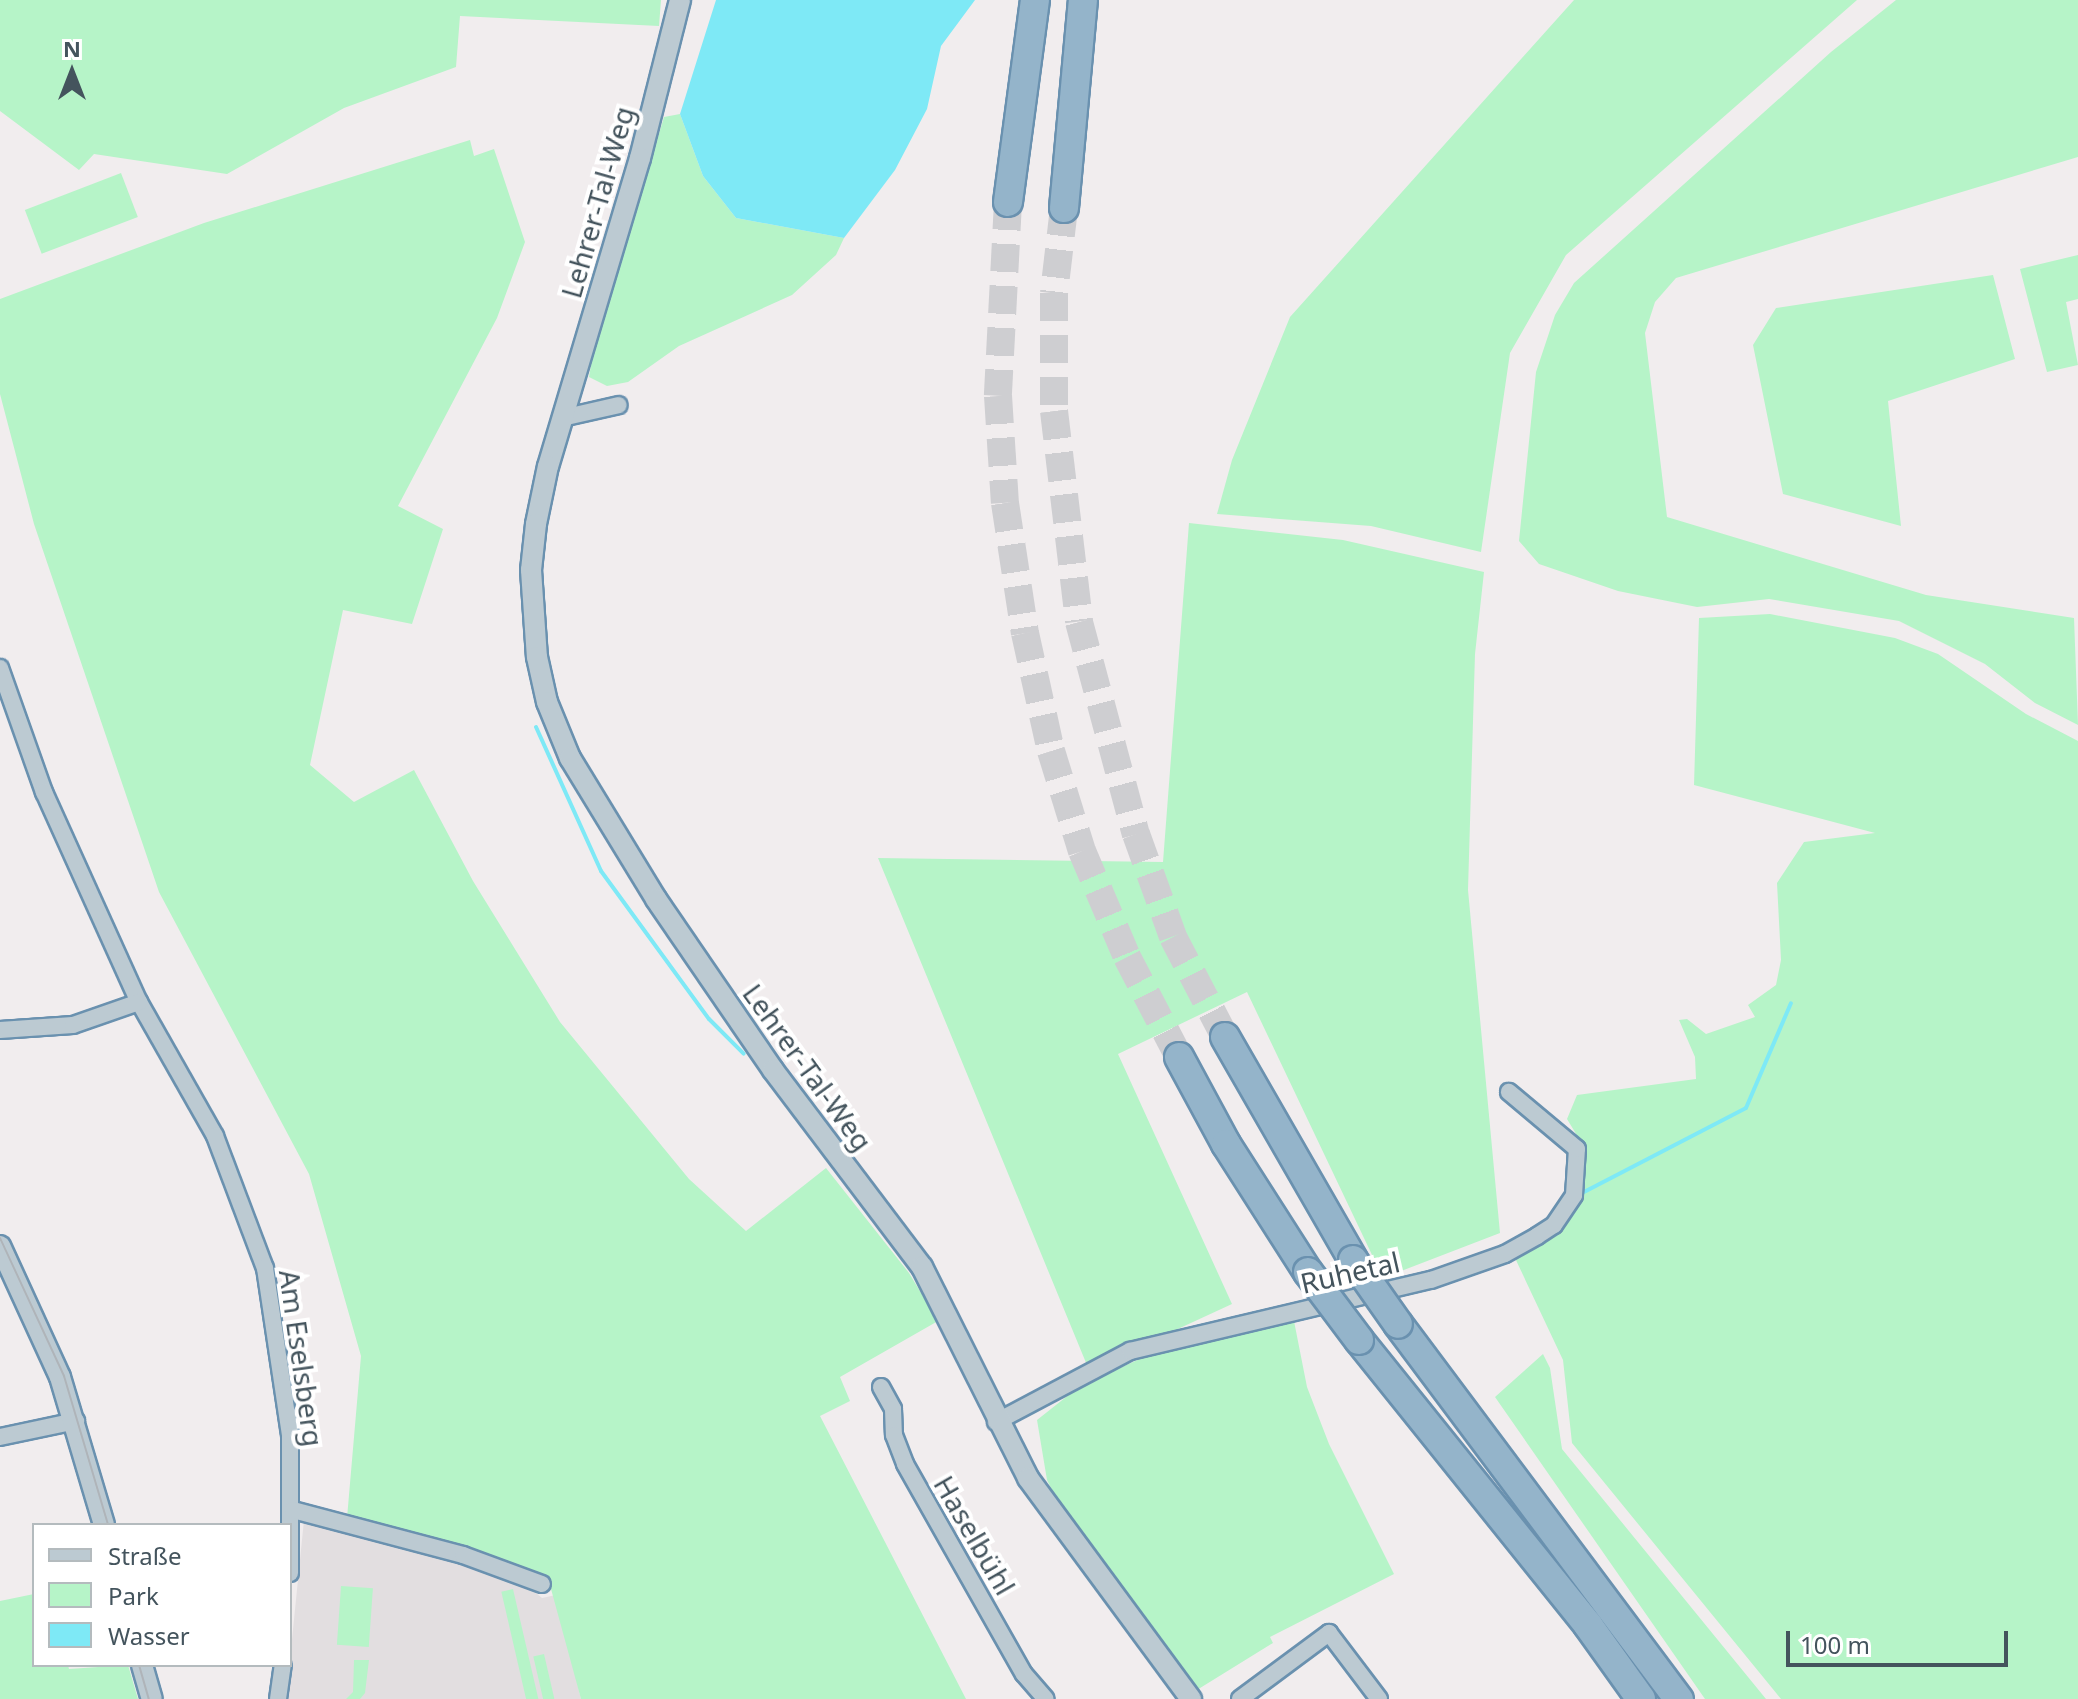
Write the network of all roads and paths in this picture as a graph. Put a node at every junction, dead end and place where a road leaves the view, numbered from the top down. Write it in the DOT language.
graph roads {
  1 [pos="680,0"];
  2 [pos="1035,0"];
  3 [pos="1083,0"];
  4 [pos="1008,202"];
  5 [pos="1064,208"];
  6 [pos="619,405"];
  7 [pos="562,418"];
  8 [pos="0,668"];
  9 [pos="139,1002"];
  10 [pos="0,1030"];
  11 [pos="1225,1037"];
  12 [pos="1179,1057"];
  13 [pos="1509,1092"];
  14 [pos="0,1246"];
  15 [pos="881,1387"];
  16 [pos="76,1421"];
  17 [pos="996,1422"];
  18 [pos="0,1437"];
  19 [pos="293,1510"];
  20 [pos="103,1523"];
  21 [pos="292,1531"];
  22 [pos="542,1584"];
  23 [pos="143,1667"];
  24 [pos="283,1667"];
  25 [pos="1189,1698"];
  26 [pos="152,1699"];
  27 [pos="278,1699"];
  28 [pos="1046,1699"];
  29 [pos="1240,1699"];
  30 [pos="1379,1699"];
  31 [pos="1641,1699"];
  32 [pos="1679,1699"];
  1 -- 7 [label="street, Lehrer-Tal-Weg"];
  2 -- 4 [label="highway"];
  3 -- 5 [label="highway"];
  6 -- 7 [label="street"];
  7 -- 17 [label="street, Lehrer-Tal-Weg"];
  8 -- 9 [label="street, Am Eselsberg"];
  9 -- 10 [label="street"];
  9 -- 19 [label="street, Am Eselsberg"];
  11 -- 32 [label="highway, bridge"];
  12 -- 31 [label="highway, bridge"];
  13 -- 17 [label="street, Ruhetal"];
  14 -- 16 [label="street"];
  15 -- 28 [label="street, Haselbühl"];
  16 -- 18 [label="street"];
  16 -- 20 [label="street"];
  17 -- 25 [label="street, Lehrer-Tal-Weg"];
  19 -- 21 [label="street, Am Eselsberg"];
  19 -- 22 [label="street"];
  23 -- 26 [label="street"];
  24 -- 27 [label="street"];
  29 -- 30 [label="street"];
}
